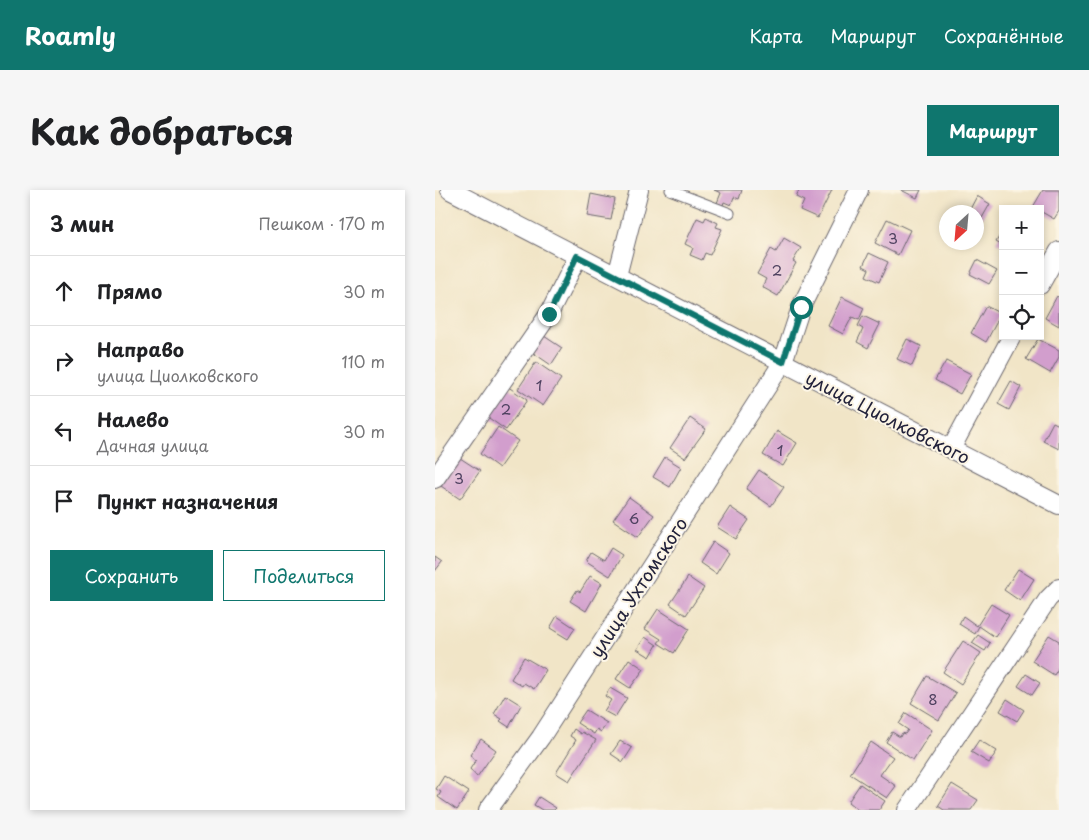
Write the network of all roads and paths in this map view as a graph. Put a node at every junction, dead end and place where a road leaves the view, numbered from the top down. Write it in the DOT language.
graph roads {
  1 [pos="450,190"];
  2 [pos="639,190"];
  3 [pos="670,190"];
  4 [pos="859,190"];
  5 [pos="730,214"];
  6 [pos="1059,251"];
  7 [pos="577,256"];
  8 [pos="617,276"];
  9 [pos="1044,278"];
  10 [pos="1010,340"];
  11 [pos="783,362"];
  12 [pos="951,449"];
  13 [pos="435,479"];
  14 [pos="1059,506"];
  15 [pos="1059,588"];
  16 [pos="488,810"];
  17 [pos="907,810"];
  1 -- 7 [label="street, улица Циолковского"];
  2 -- 8 [label="street"];
  3 -- 5 [label="lane"];
  4 -- 11 [label="street, улица Ухтомского"];
  6 -- 9 [label="street"];
  7 -- 8 [label="street, улица Циолковского"];
  7 -- 13 [label="street"];
  8 -- 11 [label="street, улица Циолковского"];
  10 -- 12 [label="street"];
  11 -- 12 [label="street, улица Циолковского"];
  11 -- 16 [label="street, улица Ухтомского"];
  12 -- 14 [label="street, улица Циолковского"];
  15 -- 17 [label="street"];
}
